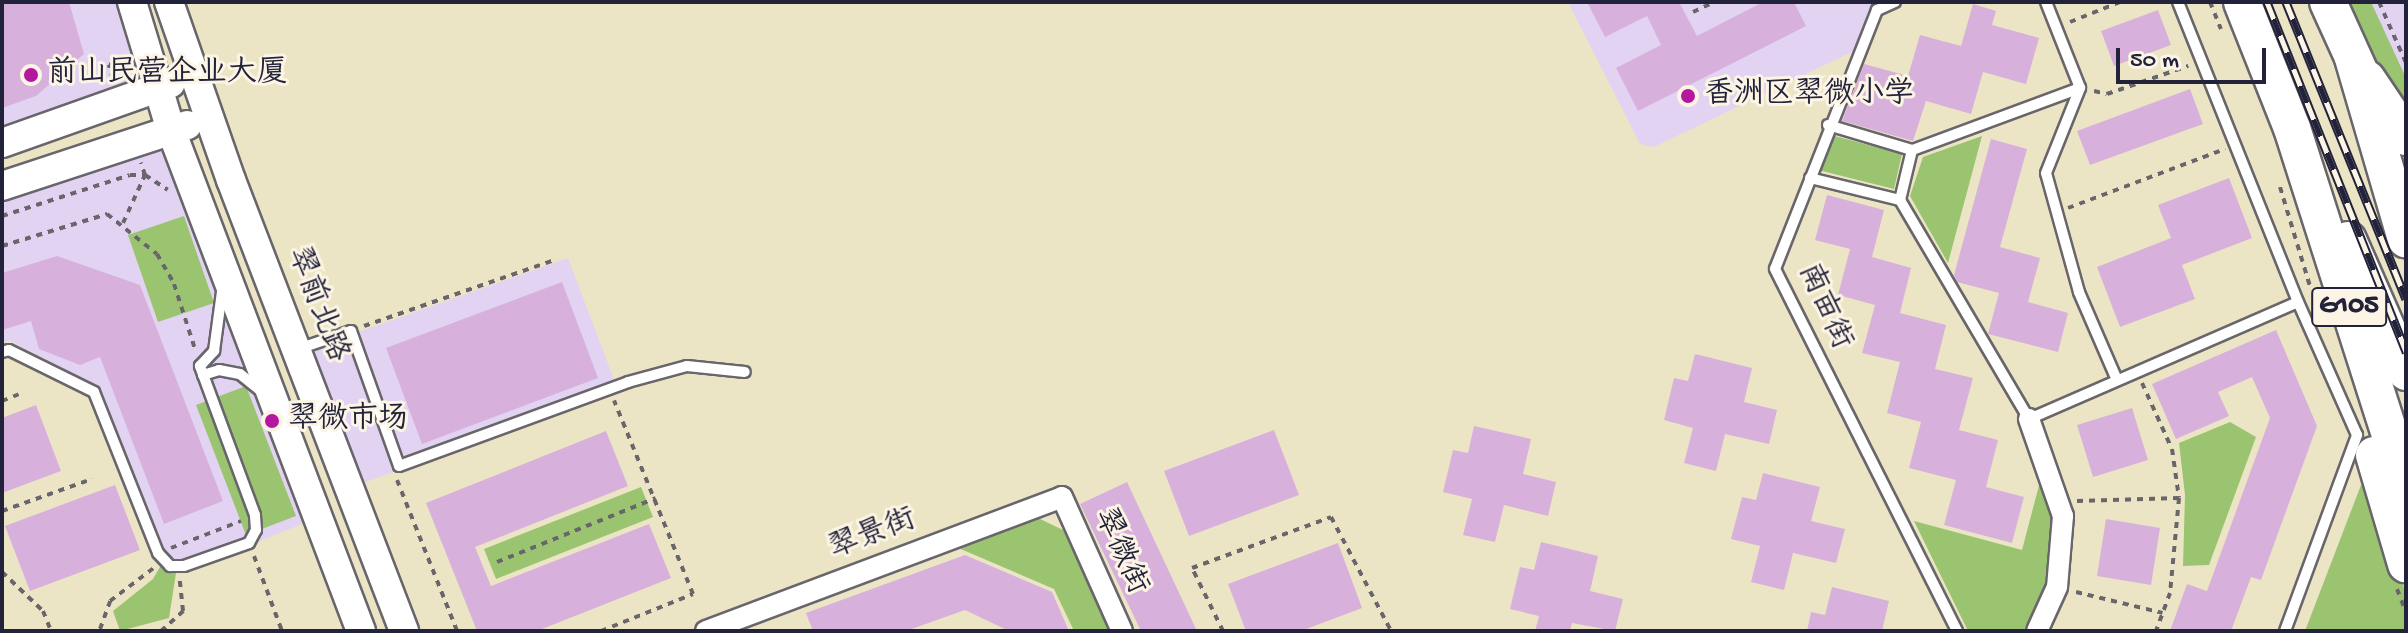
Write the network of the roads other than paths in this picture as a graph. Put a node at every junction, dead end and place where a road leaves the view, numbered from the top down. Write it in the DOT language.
graph roads {
  1 [pos="132,2"];
  2 [pos="169,2"];
  3 [pos="2046,2"];
  4 [pos="2178,2"];
  5 [pos="2242,2"];
  6 [pos="2328,2"];
  7 [pos="1892,3"];
  8 [pos="2353,58"];
  9 [pos="193,75"];
  10 [pos="156,88"];
  11 [pos="2080,88"];
  12 [pos="208,119"];
  13 [pos="1828,125"];
  14 [pos="2292,128"];
  15 [pos="171,130"];
  16 [pos="2406,137"];
  17 [pos="2,143"];
  18 [pos="1912,150"];
  19 [pos="2406,171"];
  20 [pos="1810,178"];
  21 [pos="2,186"];
  22 [pos="1900,200"];
  23 [pos="2406,239"];
  24 [pos="221,262"];
  25 [pos="2298,302"];
  26 [pos="296,350"];
  27 [pos="2,352"];
  28 [pos="201,370"];
  29 [pos="745,372"];
  30 [pos="2406,372"];
  31 [pos="2117,380"];
  32 [pos="274,401"];
  33 [pos="2029,419"];
  34 [pos="2406,486"];
  35 [pos="1062,497"];
  36 [pos="2406,564"];
  37 [pos="361,631"];
  38 [pos="404,631"];
  39 [pos="706,631"];
  40 [pos="1122,631"];
  41 [pos="1957,631"];
  42 [pos="2037,631"];
  43 [pos="2285,631"];
  1 -- 10 [label="main road"];
  2 -- 9 [label="main road, 翠前北路"];
  3 -- 11 [label="lane"];
  4 -- 25 [label="lane"];
  5 -- 14 [label="highway, G105"];
  6 -- 8 [label="highway"];
  7 -- 13 [label="lane, 南亩街"];
  8 -- 16 [label="highway"];
  8 -- 19 [label="highway"];
  8 -- 23 [label="highway"];
  9 -- 10 [label="main road"];
  9 -- 12 [label="main road, 翠前北路"];
  10 -- 15 [label="main road"];
  10 -- 17 [label="main road"];
  11 -- 18 [label="lane"];
  11 -- 31 [label="lane"];
  12 -- 15 [label="main road"];
  12 -- 26 [label="main road, 翠前北路"];
  13 -- 18 [label="lane"];
  13 -- 20 [label="lane, 南亩街"];
  14 -- 30 [label="highway"];
  14 -- 34 [label="highway, G105"];
  14 -- 36 [label="highway"];
  15 -- 21 [label="main road"];
  15 -- 24 [label="main road"];
  18 -- 22 [label="lane"];
  20 -- 22 [label="lane"];
  20 -- 41 [label="lane, 南亩街"];
  22 -- 33 [label="lane"];
  24 -- 28 [label="lane"];
  24 -- 32 [label="main road"];
  25 -- 31 [label="lane"];
  25 -- 43 [label="lane"];
  26 -- 29 [label="lane"];
  26 -- 38 [label="main road, 翠前北路"];
  27 -- 28 [label="lane"];
  28 -- 32 [label="lane"];
  31 -- 33 [label="lane"];
  32 -- 37 [label="main road"];
  33 -- 42 [label="street"];
  35 -- 39 [label="street, 翠景街"];
  35 -- 40 [label="street, 翠微街"];
}
